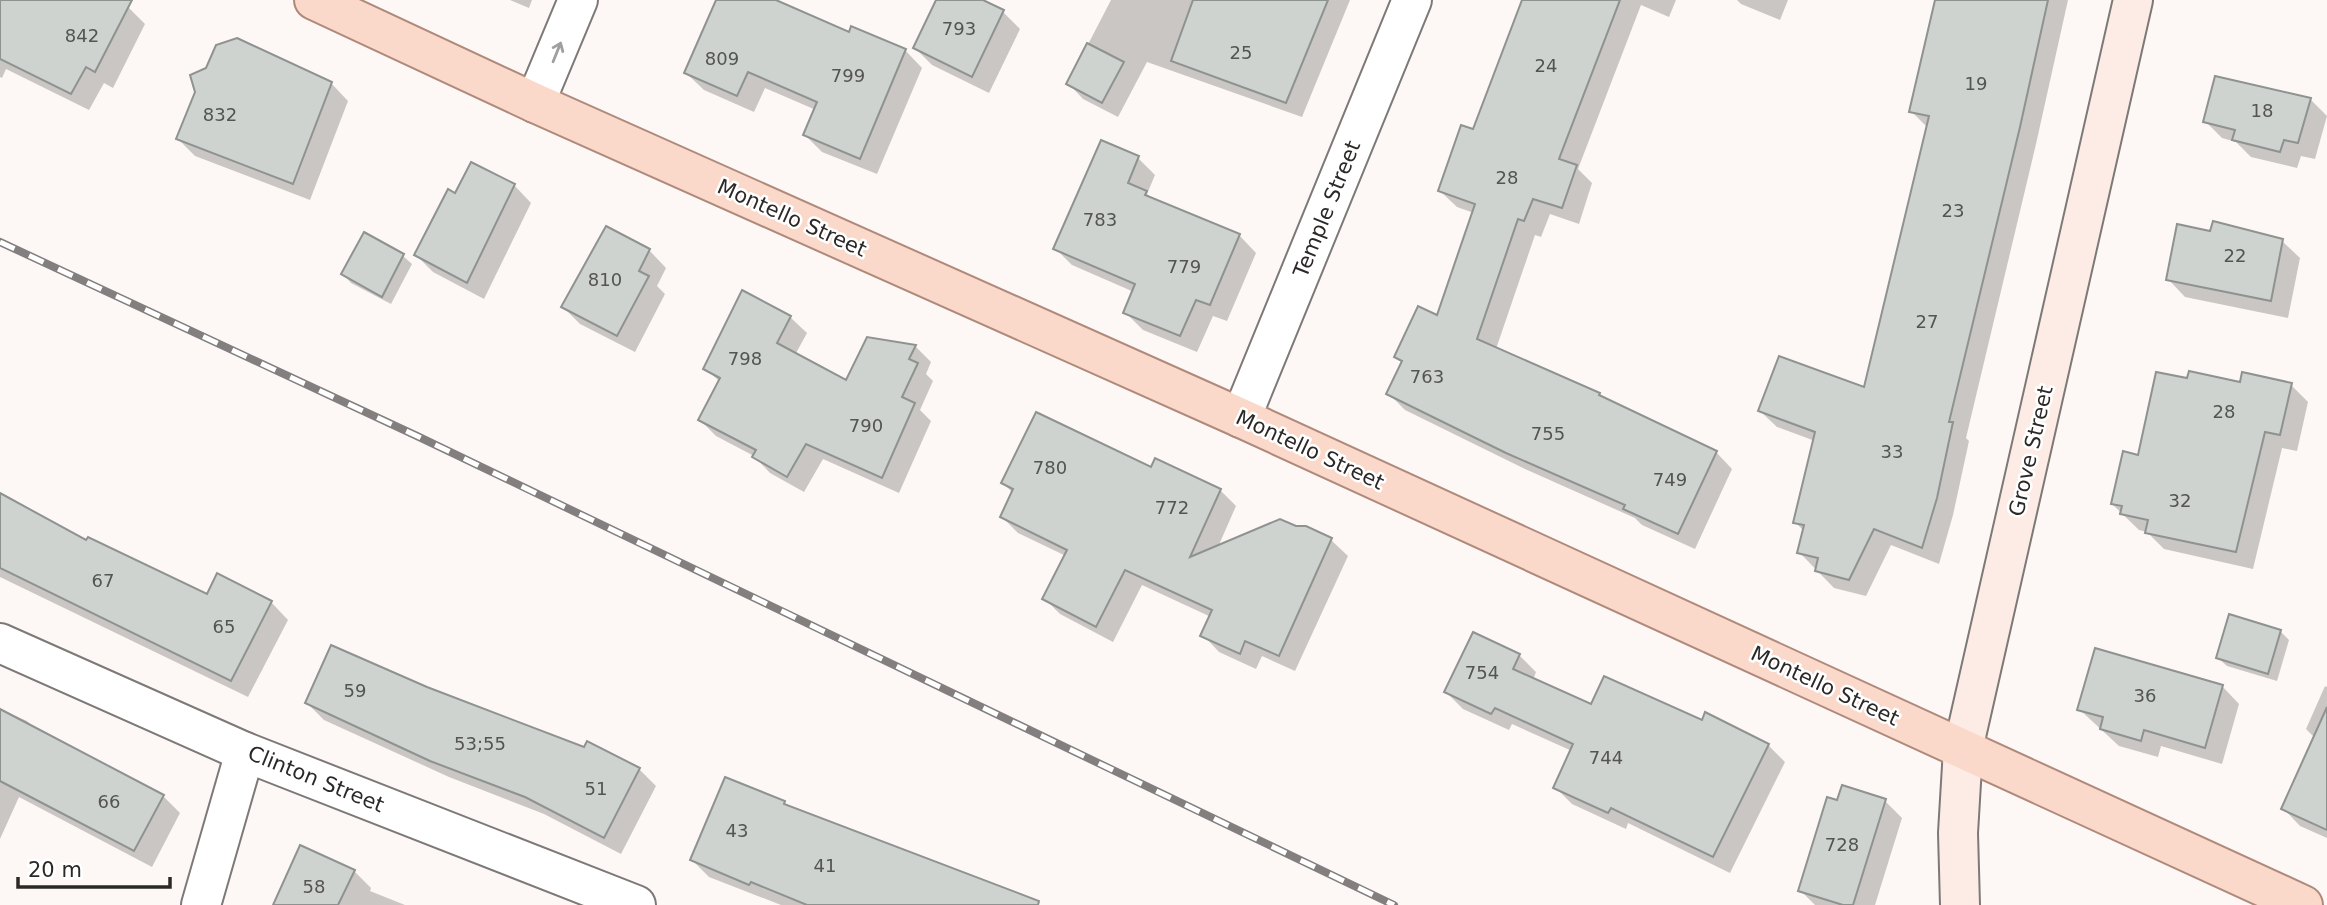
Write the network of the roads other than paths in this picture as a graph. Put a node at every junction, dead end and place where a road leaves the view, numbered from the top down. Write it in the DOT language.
graph roads {
  1 [pos="314,0"];
  2 [pos="578,0"];
  3 [pos="1412,0"];
  4 [pos="2133,0"];
  5 [pos="535,103"];
  6 [pos="1241,418"];
  7 [pos="0,643"];
  8 [pos="1963,749"];
  9 [pos="245,752"];
  10 [pos="201,905"];
  11 [pos="636,905"];
  12 [pos="1960,905"];
  13 [pos="2303,905"];
  1 -- 5 [label="main road, Montello Street"];
  5 -- 2 [label="street, one-way"];
  3 -- 6 [label="street, Temple Street"];
  4 -- 8 [label="main road, Grove Street"];
  5 -- 6 [label="main road, Montello Street"];
  6 -- 8 [label="main road, Montello Street"];
  7 -- 9 [label="street, Clinton Street"];
  8 -- 12 [label="main road, Grove Street"];
  8 -- 13 [label="main road, Montello Street"];
  9 -- 10 [label="street"];
  9 -- 11 [label="street, Clinton Street"];
}
